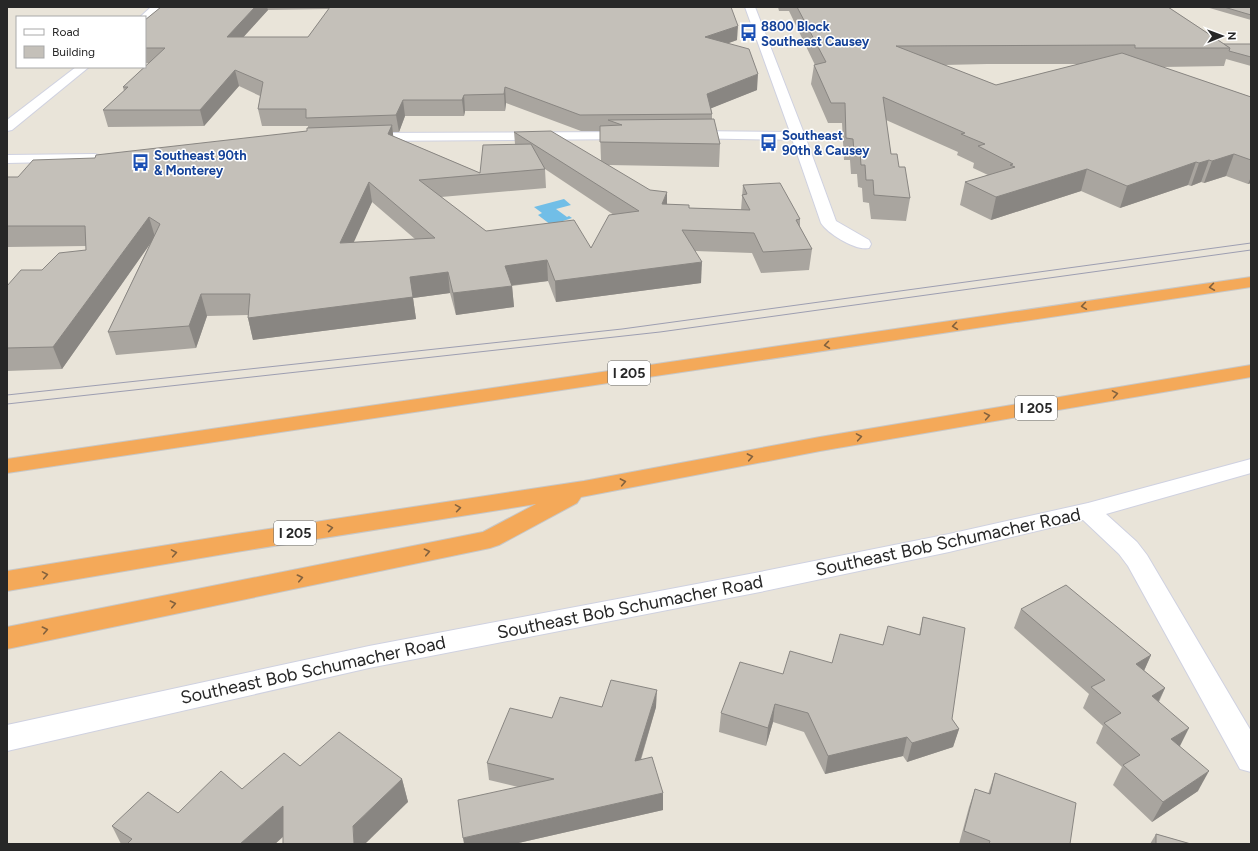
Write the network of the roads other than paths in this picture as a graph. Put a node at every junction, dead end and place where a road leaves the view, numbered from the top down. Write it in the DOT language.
graph roads {
  1 [pos="157,7"];
  2 [pos="750,7"];
  3 [pos="146,16"];
  4 [pos="82,68"];
  5 [pos="7,127"];
  6 [pos="674,135"];
  7 [pos="642,136"];
  8 [pos="798,136"];
  9 [pos="351,138"];
  10 [pos="110,158"];
  11 [pos="7,159"];
  12 [pos="863,244"];
  13 [pos="1251,282"];
  14 [pos="1251,371"];
  15 [pos="7,466"];
  16 [pos="1251,466"];
  17 [pos="584,489"];
  18 [pos="1088,511"];
  19 [pos="7,581"];
  20 [pos="7,638"];
  21 [pos="7,738"];
  22 [pos="1251,759"];
  1 -- 3 [label="street"];
  2 -- 8 [label="street"];
  4 -- 5 [label="street"];
  6 -- 8 [label="street"];
  7 -- 9 [label="street"];
  8 -- 12 [label="street"];
  10 -- 11 [label="street"];
  13 -- 15 [label="highway, I 205, one-way"];
  17 -- 14 [label="highway, I 205, one-way"];
  16 -- 18 [label="street, Southeast Bob Schumacher Road"];
  19 -- 17 [label="highway, I 205, one-way"];
  20 -- 17 [label="highway, one-way"];
  18 -- 21 [label="street, Southeast Bob Schumacher Road"];
  18 -- 22 [label="street"];
}
